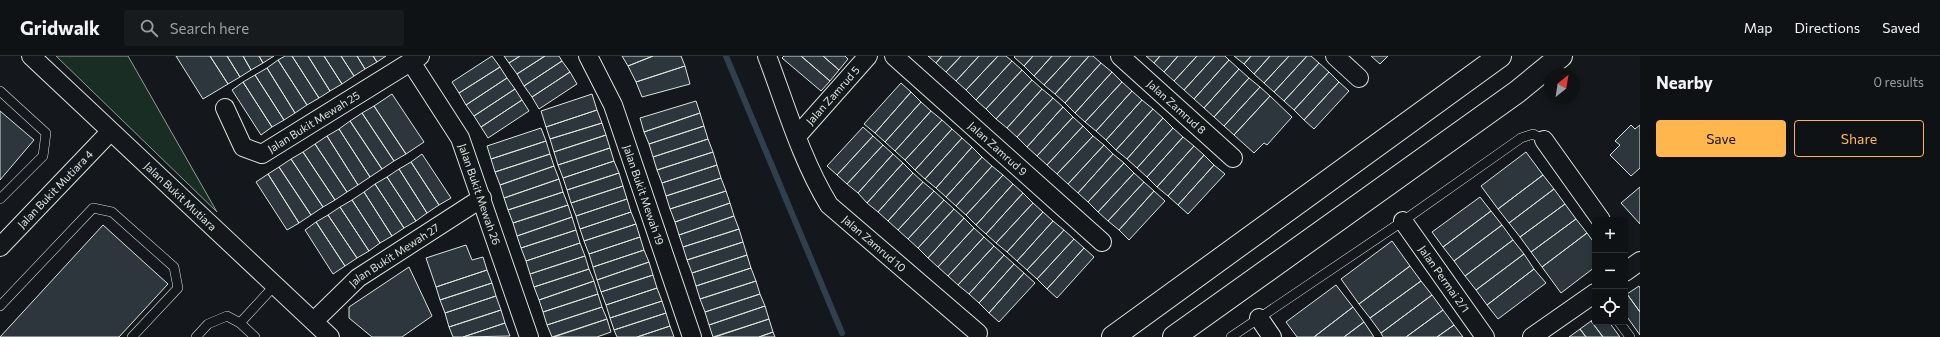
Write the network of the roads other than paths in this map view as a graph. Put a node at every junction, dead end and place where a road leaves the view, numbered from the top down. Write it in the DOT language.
graph roads {
  1 [pos="31,56"];
  2 [pos="588,56"];
  3 [pos="767,56"];
  4 [pos="868,56"];
  5 [pos="894,56"];
  6 [pos="1120,56"];
  7 [pos="1335,56"];
  8 [pos="1500,56"];
  9 [pos="1561,56"];
  10 [pos="416,59"];
  11 [pos="1359,78"];
  12 [pos="0,91"];
  13 [pos="225,108"];
  14 [pos="110,132"];
  15 [pos="797,136"];
  16 [pos="1544,140"];
  17 [pos="1233,158"];
  18 [pos="482,198"];
  19 [pos="0,199"];
  20 [pos="1599,217"];
  21 [pos="1403,221"];
  22 [pos="1102,242"];
  23 [pos="0,247"];
  24 [pos="275,285"];
  25 [pos="1592,295"];
  26 [pos="0,306"];
  27 [pos="1259,318"];
  28 [pos="314,321"];
  29 [pos="240,323"];
  30 [pos="1621,325"];
  31 [pos="978,333"];
  32 [pos="132,337"];
  33 [pos="196,337"];
  34 [pos="255,337"];
  35 [pos="330,337"];
  36 [pos="529,337"];
  37 [pos="692,337"];
  38 [pos="1114,337"];
  39 [pos="1174,337"];
  40 [pos="1232,337"];
  41 [pos="1272,337"];
  42 [pos="1485,337"];
  43 [pos="1532,337"];
  44 [pos="1630,337"];
  1 -- 14 [label="street, Jalan Bukit Mutiara"];
  2 -- 37 [label="street, Jalan Bukit Mewah 19"];
  3 -- 15 [label="street, Jalan Zamrud 10"];
  4 -- 15 [label="street, Jalan Zamrud 5"];
  5 -- 22 [label="street, Jalan Zamrud 9"];
  6 -- 17 [label="street, Jalan Zamrud 8"];
  7 -- 11 [label="street"];
  8 -- 38 [label="street"];
  9 -- 39 [label="street"];
  10 -- 13 [label="street, Jalan Bukit Mewah 25"];
  10 -- 18 [label="street, Jalan Bukit Mewah 26"];
  12 -- 19 [label="lane"];
  14 -- 23 [label="street, Jalan Bukit Mutiara 4"];
  14 -- 24 [label="street, Jalan Bukit Mutiara"];
  15 -- 31 [label="street, Jalan Zamrud 10"];
  16 -- 20 [label="street"];
  16 -- 21 [label="lane"];
  18 -- 28 [label="street, Jalan Bukit Mewah 27"];
  18 -- 36 [label="street, Jalan Bukit Mewah 26"];
  21 -- 27 [label="lane"];
  21 -- 42 [label="street, Jalan Permai 2/1"];
  24 -- 28 [label="street, Jalan Bukit Mutiara"];
  24 -- 29 [label="lane"];
  25 -- 43 [label="street"];
  26 -- 32 [label="lane"];
  27 -- 40 [label="lane"];
  27 -- 41 [label="street"];
  28 -- 35 [label="street, Jalan Bukit Mutiara"];
  29 -- 33 [label="lane"];
  29 -- 34 [label="lane"];
  30 -- 44 [label="lane"];
}
